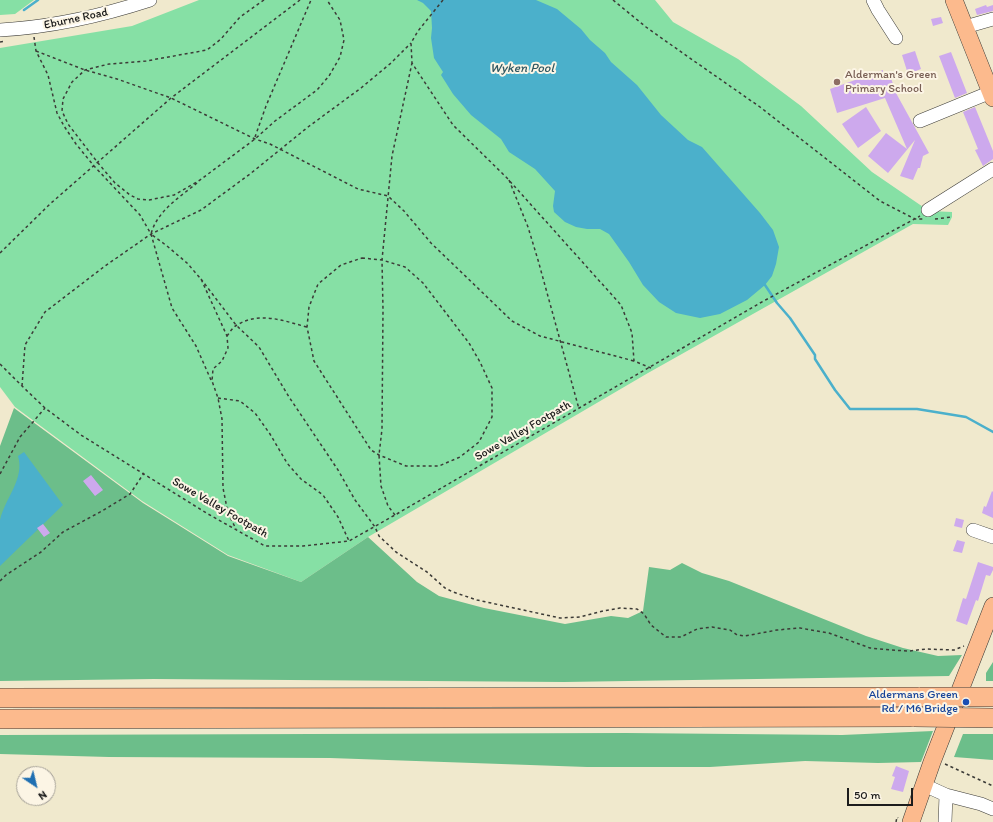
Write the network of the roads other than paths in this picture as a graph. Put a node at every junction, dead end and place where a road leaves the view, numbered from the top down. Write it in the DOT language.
graph roads {
  1 [pos="150,0"];
  2 [pos="873,0"];
  3 [pos="954,0"];
  4 [pos="993,19"];
  5 [pos="965,27"];
  6 [pos="0,30"];
  7 [pos="896,38"];
  8 [pos="992,95"];
  9 [pos="920,121"];
  10 [pos="993,169"];
  11 [pos="929,216"];
  12 [pos="974,530"];
  13 [pos="993,537"];
  14 [pos="993,606"];
  15 [pos="993,697"];
  16 [pos="0,698"];
  17 [pos="993,718"];
  18 [pos="0,720"];
  19 [pos="924,785"];
  20 [pos="946,795"];
  21 [pos="993,809"];
  22 [pos="910,822"];
  23 [pos="945,822"];
  1 -- 6 [label="street, Eburne Road"];
  2 -- 7 [label="street"];
  3 -- 5 [label="main road"];
  4 -- 5 [label="street"];
  5 -- 8 [label="main road"];
  8 -- 9 [label="street"];
  10 -- 11 [label="street"];
  12 -- 13 [label="street"];
  14 -- 19 [label="main road"];
  15 -- 16 [label="highway, bridge"];
  17 -- 18 [label="highway, bridge"];
  19 -- 20 [label="street"];
  19 -- 22 [label="main road"];
  20 -- 21 [label="street"];
  20 -- 23 [label="street"];
}
